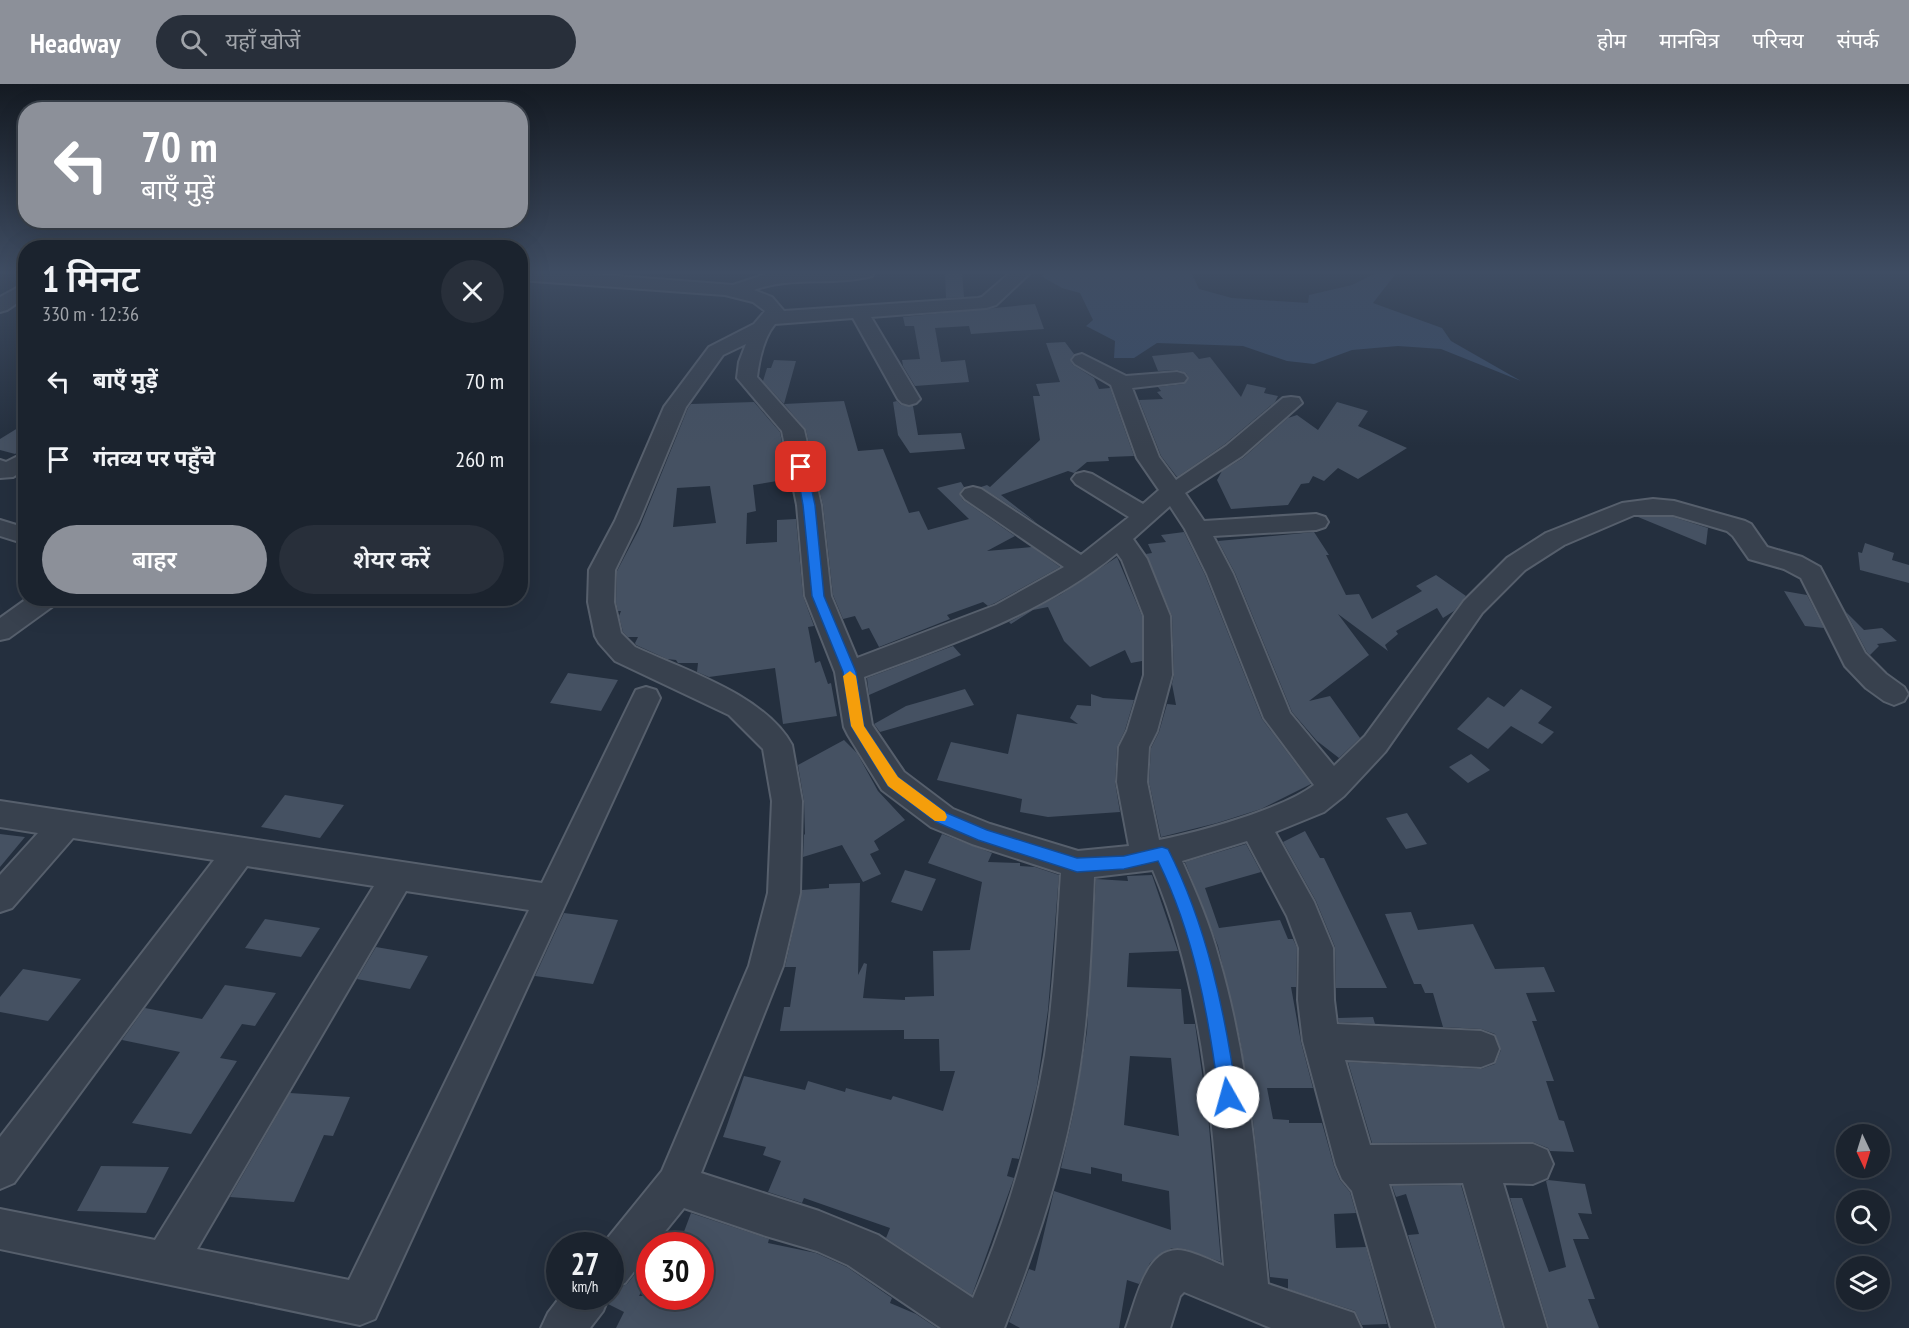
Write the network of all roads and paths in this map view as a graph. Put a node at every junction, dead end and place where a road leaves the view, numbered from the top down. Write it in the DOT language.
graph roads {
  1 [pos="753,330"];
  2 [pos="763,330"];
  3 [pos="869,330"];
  4 [pos="1082,360"];
  5 [pos="1177,378"];
  6 [pos="1122,383"];
  7 [pos="909,399"];
  8 [pos="1291,403"];
  9 [pos="18,465"];
  10 [pos="2,476"];
  11 [pos="1084,479"];
  12 [pos="1172,491"];
  13 [pos="973,494"];
  14 [pos="1145,516"];
  15 [pos="1316,522"];
  16 [pos="1197,529"];
  17 [pos="1119,538"];
  18 [pos="1081,567"];
  19 [pos="36,606"];
  20 [pos="0,631"];
  21 [pos="849,672"];
  22 [pos="1894,693"];
  23 [pos="646,698"];
  24 [pos="1333,787"];
  25 [pos="0,813"];
  26 [pos="66,824"];
  27 [pos="1256,826"];
  28 [pos="240,851"];
  29 [pos="1155,856"];
  30 [pos="1077,865"];
  31 [pos="398,875"];
  32 [pos="0,898"];
  33 [pos="551,899"];
  34 [pos="1320,1041"];
  35 [pos="1481,1049"];
  36 [pos="1477,1163"];
  37 [pos="1533,1164"];
  38 [pos="1356,1165"];
  39 [pos="0,1169"];
  40 [pos="676,1185"];
  41 [pos="0,1228"];
  42 [pos="624,1250"];
  43 [pos="165,1263"];
  44 [pos="1248,1296"];
  45 [pos="577,1310"];
  46 [pos="1292,1322"];
  47 [pos="1526,1327"];
  48 [pos="563,1328"];
  49 [pos="980,1328"];
  50 [pos="1148,1328"];
  51 [pos="1339,1328"];
  52 [pos="1413,1328"];
  1 -- 40 [label="street"];
  2 -- 21 [label="street"];
  3 -- 7 [label="street"];
  4 -- 6 [label="street"];
  5 -- 6 [label="street"];
  6 -- 12 [label="street"];
  8 -- 12 [label="street"];
  9 -- 10 [label="street"];
  11 -- 14 [label="street"];
  12 -- 14 [label="street"];
  12 -- 16 [label="street"];
  13 -- 18 [label="street"];
  14 -- 17 [label="street"];
  15 -- 16 [label="street"];
  16 -- 24 [label="street"];
  17 -- 18 [label="street"];
  17 -- 29 [label="street"];
  18 -- 21 [label="street"];
  19 -- 20 [label="street"];
  21 -- 30 [label="street"];
  22 -- 24 [label="street"];
  23 -- 33 [label="street"];
  24 -- 27 [label="street"];
  25 -- 26 [label="street"];
  26 -- 28 [label="street"];
  26 -- 32 [label="street"];
  27 -- 29 [label="street"];
  27 -- 34 [label="street"];
  28 -- 31 [label="street"];
  28 -- 39 [label="street"];
  29 -- 30 [label="street"];
  29 -- 44 [label="street"];
  30 -- 49 [label="street"];
  31 -- 33 [label="street"];
  31 -- 43 [label="street"];
  33 -- 43 [label="street"];
  34 -- 35 [label="street"];
  34 -- 38 [label="street"];
  36 -- 37 [label="street"];
  36 -- 38 [label="street"];
  36 -- 47 [label="street"];
  38 -- 52 [label="street"];
  40 -- 42 [label="street"];
  40 -- 49 [label="street"];
  41 -- 43 [label="street"];
  44 -- 46 [label="street"];
  44 -- 50 [label="street"];
  45 -- 48 [label="street"];
  46 -- 51 [label="street"];
}
